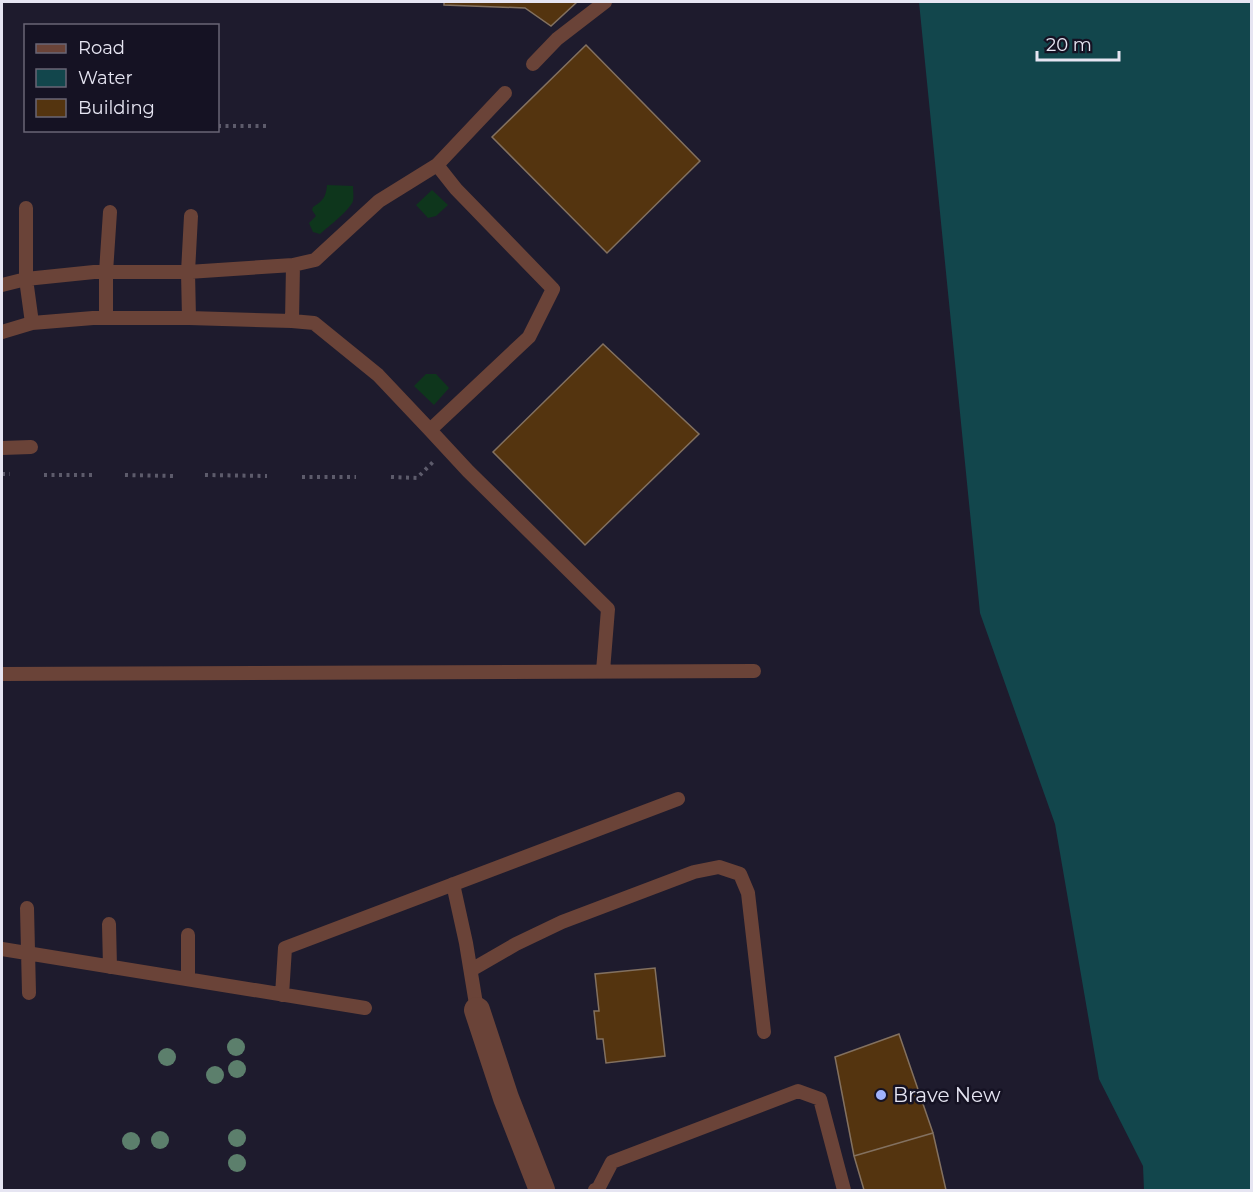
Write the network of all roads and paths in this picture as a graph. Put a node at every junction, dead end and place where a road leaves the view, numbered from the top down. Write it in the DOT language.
graph roads {
  1 [pos="605,2"];
  2 [pos="533,64"];
  3 [pos="505,93"];
  4 [pos="219,126"];
  5 [pos="270,126"];
  6 [pos="437,165"];
  7 [pos="26,208"];
  8 [pos="110,212"];
  9 [pos="191,216"];
  10 [pos="293,265"];
  11 [pos="106,272"];
  12 [pos="188,272"];
  13 [pos="26,279"];
  14 [pos="2,285"];
  15 [pos="106,318"];
  16 [pos="189,318"];
  17 [pos="292,321"];
  18 [pos="32,323"];
  19 [pos="2,332"];
  20 [pos="430,430"];
  21 [pos="31,447"];
  22 [pos="2,448"];
  23 [pos="434,462"];
  24 [pos="2,474"];
  25 [pos="10,474"];
  26 [pos="45,475"];
  27 [pos="93,475"];
  28 [pos="124,475"];
  29 [pos="173,476"];
  30 [pos="205,476"];
  31 [pos="267,476"];
  32 [pos="302,477"];
  33 [pos="356,477"];
  34 [pos="391,477"];
  35 [pos="603,671"];
  36 [pos="754,671"];
  37 [pos="2,674"];
  38 [pos="678,799"];
  39 [pos="453,884"];
  40 [pos="27,908"];
  41 [pos="109,924"];
  42 [pos="188,935"];
  43 [pos="2,949"];
  44 [pos="28,954"];
  45 [pos="110,967"];
  46 [pos="471,970"];
  47 [pos="188,979"];
  48 [pos="28,993"];
  49 [pos="282,995"];
  50 [pos="365,1008"];
  51 [pos="477,1010"];
  52 [pos="765,1032"];
  53 [pos="597,1190"];
  54 [pos="542,1191"];
  55 [pos="844,1191"];
  1 -- 2 [label="lane"];
  3 -- 6 [label="lane"];
  4 -- 5 [label="path"];
  6 -- 10 [label="lane"];
  6 -- 20 [label="lane"];
  7 -- 13 [label="lane"];
  8 -- 11 [label="lane"];
  9 -- 12 [label="lane"];
  10 -- 12 [label="lane"];
  10 -- 17 [label="lane"];
  11 -- 12 [label="lane"];
  11 -- 13 [label="lane"];
  11 -- 15 [label="lane"];
  12 -- 16 [label="lane"];
  13 -- 14 [label="lane"];
  13 -- 18 [label="lane"];
  15 -- 16 [label="lane"];
  15 -- 18 [label="lane"];
  16 -- 17 [label="lane"];
  17 -- 20 [label="lane"];
  18 -- 19 [label="lane"];
  20 -- 35 [label="lane"];
  21 -- 22 [label="lane"];
  23 -- 34 [label="path"];
  24 -- 25 [label="path"];
  26 -- 27 [label="path"];
  28 -- 29 [label="path"];
  30 -- 31 [label="path"];
  32 -- 33 [label="path"];
  35 -- 36 [label="lane"];
  35 -- 37 [label="lane"];
  38 -- 39 [label="lane"];
  39 -- 46 [label="lane"];
  39 -- 49 [label="lane"];
  40 -- 44 [label="lane"];
  41 -- 45 [label="lane"];
  42 -- 47 [label="lane"];
  43 -- 44 [label="lane"];
  44 -- 45 [label="lane"];
  44 -- 48 [label="lane"];
  45 -- 47 [label="lane"];
  46 -- 51 [label="lane"];
  46 -- 52 [label="lane"];
  47 -- 49 [label="lane"];
  49 -- 50 [label="lane"];
  51 -- 54 [label="street"];
  53 -- 55 [label="lane"];
}
